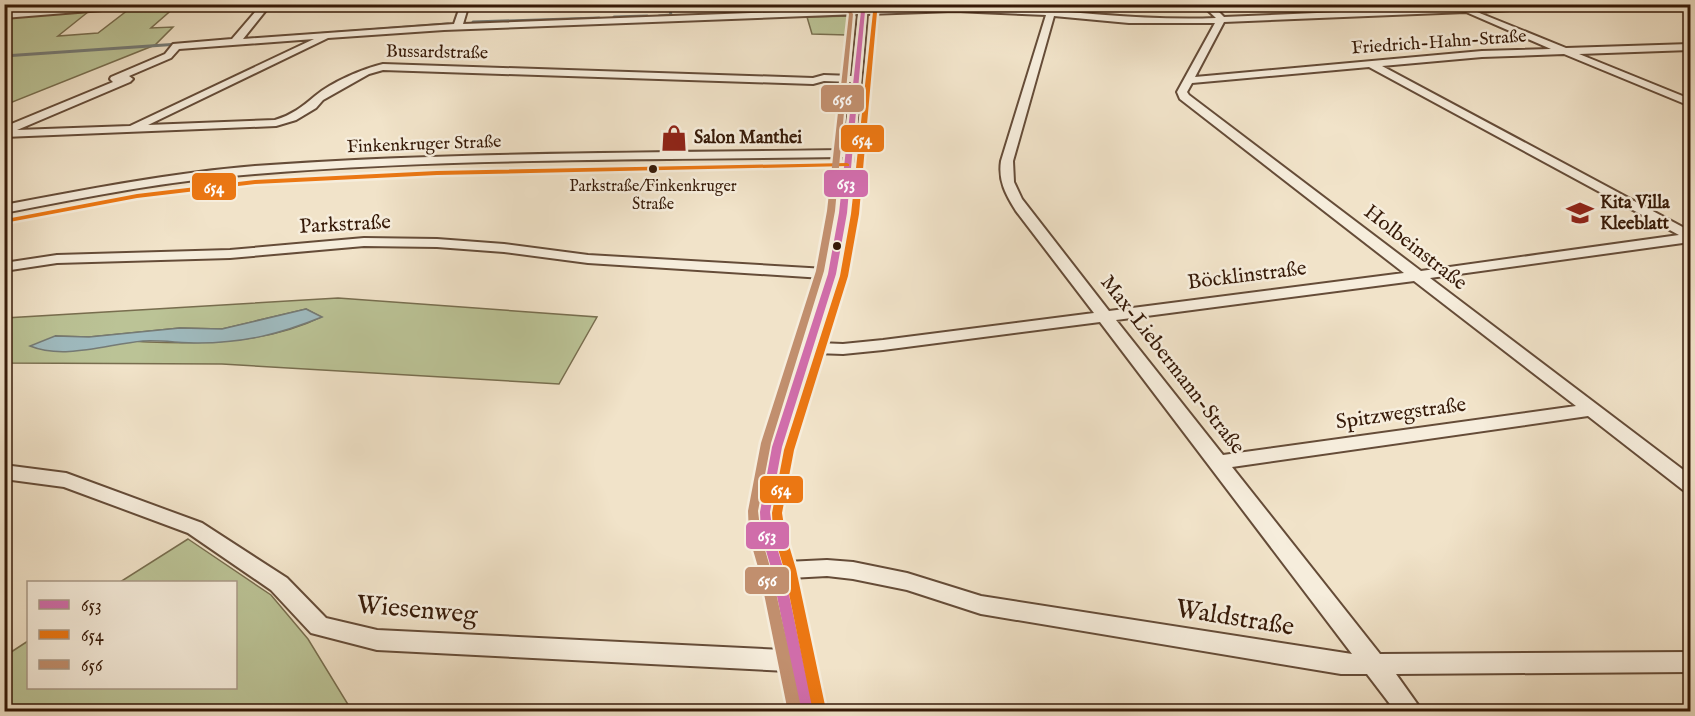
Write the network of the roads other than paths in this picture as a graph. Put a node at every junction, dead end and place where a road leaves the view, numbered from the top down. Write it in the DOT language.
graph roads {
  1 [pos="171,4"];
  2 [pos="267,4"];
  3 [pos="465,4"];
  4 [pos="1205,4"];
  5 [pos="1452,4"];
  6 [pos="1599,4"];
  7 [pos="861,8"];
  8 [pos="1465,10"];
  9 [pos="4,15"];
  10 [pos="1050,15"];
  11 [pos="1221,20"];
  12 [pos="458,26"];
  13 [pos="329,35"];
  14 [pos="235,42"];
  15 [pos="1690,47"];
  16 [pos="1566,52"];
  17 [pos="1371,64"];
  18 [pos="1190,80"];
  19 [pos="857,82"];
  20 [pos="1690,103"];
  21 [pos="127,131"];
  22 [pos="4,133"];
  23 [pos="847,153"];
  24 [pos="4,209"];
  25 [pos="1690,237"];
  26 [pos="4,267"];
  27 [pos="832,274"];
  28 [pos="1417,276"];
  29 [pos="1104,315"];
  30 [pos="808,348"];
  31 [pos="1590,410"];
  32 [pos="1219,462"];
  33 [pos="4,472"];
  34 [pos="1690,485"];
  35 [pos="778,571"];
  36 [pos="797,661"];
  37 [pos="1690,662"];
  38 [pos="1375,664"];
  39 [pos="807,711"];
  40 [pos="1411,711"];
  1 -- 9 [label="street"];
  2 -- 14 [label="street"];
  3 -- 12 [label="street"];
  4 -- 11 [label="street"];
  5 -- 8 [label="street"];
  6 -- 8 [label="street"];
  7 -- 10 [label="street"];
  7 -- 12 [label="street"];
  7 -- 19 [label="street"];
  8 -- 11 [label="street"];
  8 -- 16 [label="street"];
  10 -- 11 [label="street"];
  10 -- 29 [label="street, Max-Liebermann-Straße"];
  11 -- 18 [label="street"];
  12 -- 13 [label="street"];
  13 -- 14 [label="street"];
  13 -- 21 [label="street"];
  14 -- 22 [label="street"];
  15 -- 16 [label="street, Friedrich-Hahn-Straße"];
  16 -- 17 [label="street, Friedrich-Hahn-Straße"];
  16 -- 20 [label="street"];
  17 -- 18 [label="street, Friedrich-Hahn-Straße"];
  17 -- 25 [label="street"];
  18 -- 28 [label="street, Holbeinstraße"];
  19 -- 21 [label="street, Bussardstraße"];
  19 -- 23 [label="street"];
  21 -- 22 [label="street, Bussardstraße"];
  23 -- 24 [label="street, Finkenkruger Straße"];
  23 -- 27 [label="street"];
  25 -- 28 [label="street, Böcklinstraße"];
  26 -- 27 [label="street, Parkstraße"];
  27 -- 30 [label="street"];
  28 -- 29 [label="street, Böcklinstraße"];
  28 -- 31 [label="street, Holbeinstraße"];
  29 -- 30 [label="street, Böcklinstraße"];
  29 -- 32 [label="street, Max-Liebermann-Straße"];
  30 -- 35 [label="street"];
  31 -- 32 [label="street, Spitzwegstraße"];
  31 -- 34 [label="street, Holbeinstraße"];
  32 -- 38 [label="street, Max-Liebermann-Straße"];
  33 -- 36 [label="street, Wiesenweg"];
  35 -- 36 [label="street"];
  35 -- 38 [label="street, Waldstraße"];
  36 -- 39 [label="street"];
  37 -- 38 [label="street, Waldstraße"];
  38 -- 40 [label="street, Max-Liebermann-Straße"];
}
